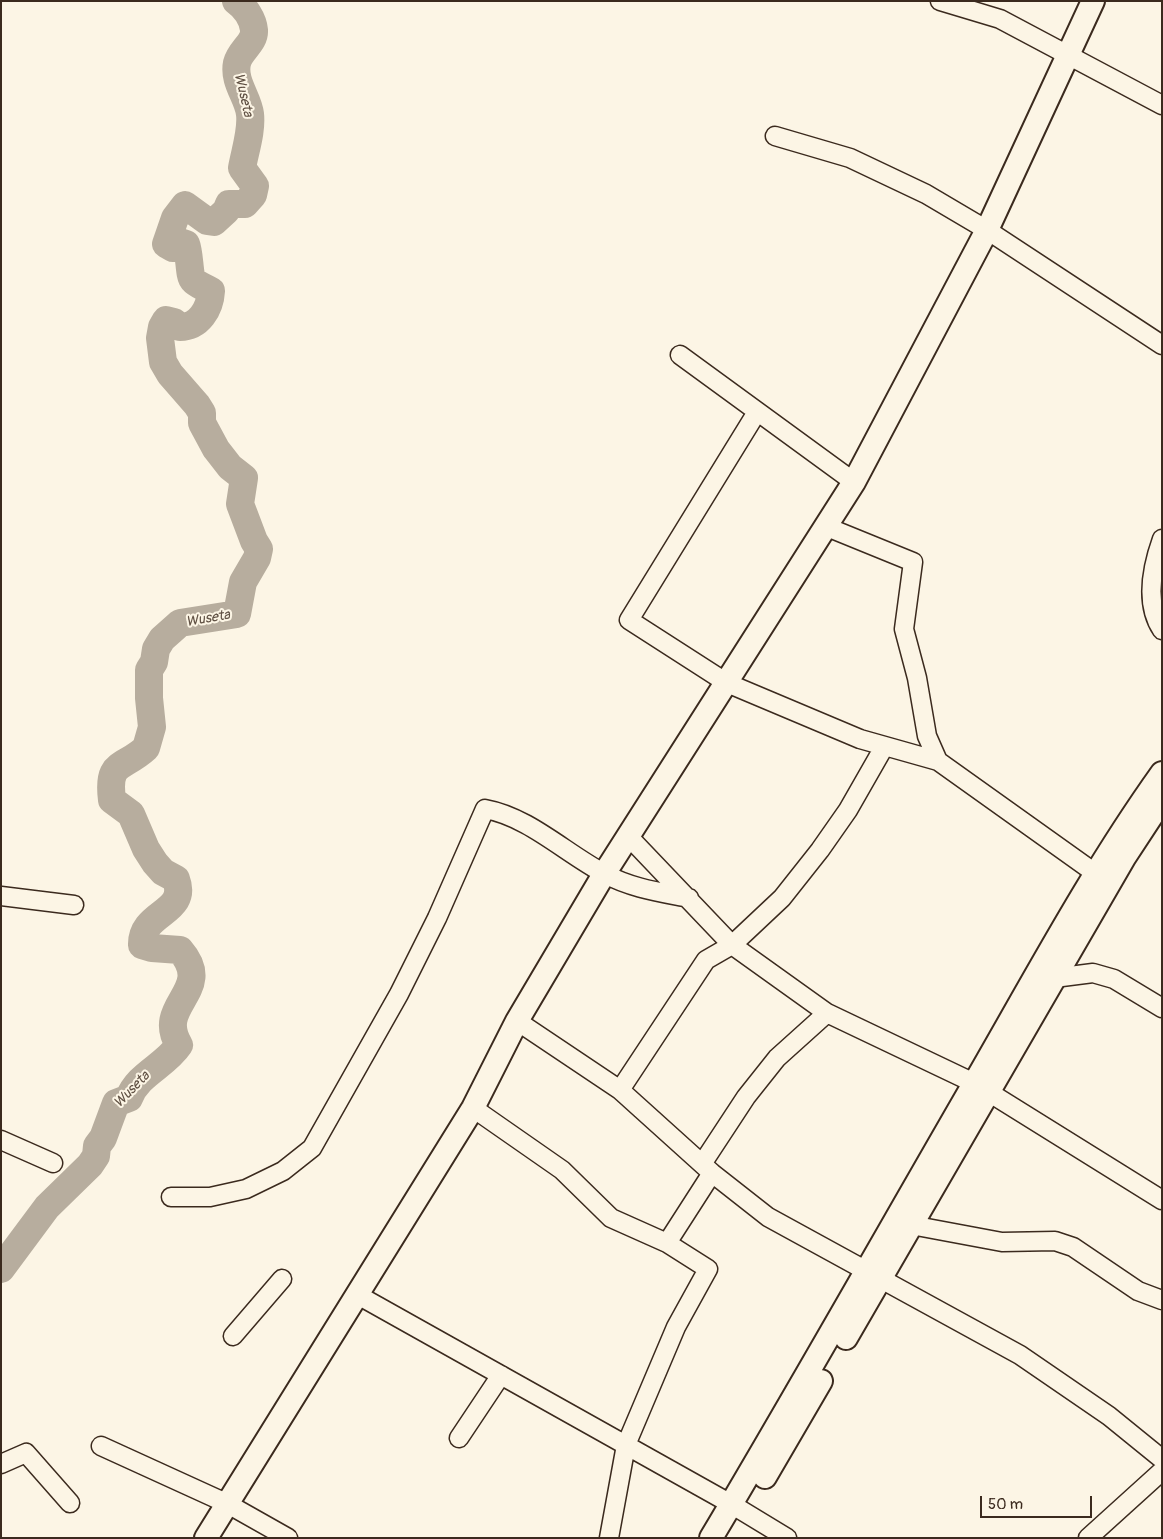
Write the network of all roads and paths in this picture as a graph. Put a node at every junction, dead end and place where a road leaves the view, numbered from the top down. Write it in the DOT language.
graph roads {
  1 [pos="940,1"];
  2 [pos="1092,1"];
  3 [pos="1000,10"];
  4 [pos="1067,56"];
  5 [pos="1162,106"];
  6 [pos="775,136"];
  7 [pos="987,230"];
  8 [pos="1162,345"];
  9 [pos="680,355"];
  10 [pos="757,412"];
  11 [pos="854,482"];
  12 [pos="827,526"];
  13 [pos="1162,539"];
  14 [pos="1162,630"];
  15 [pos="727,683"];
  16 [pos="884,747"];
  17 [pos="938,761"];
  18 [pos="1162,773"];
  19 [pos="1162,800"];
  20 [pos="628,837"];
  21 [pos="1095,873"];
  22 [pos="604,874"];
  23 [pos="1,896"];
  24 [pos="688,898"];
  25 [pos="74,904"];
  26 [pos="732,945"];
  27 [pos="1054,978"];
  28 [pos="1161,1007"];
  29 [pos="827,1013"];
  30 [pos="517,1021"];
  31 [pos="982,1088"];
  32 [pos="620,1090"];
  33 [pos="473,1108"];
  34 [pos="1,1140"];
  35 [pos="52,1163"];
  36 [pos="707,1168"];
  37 [pos="171,1197"];
  38 [pos="1162,1200"];
  39 [pos="911,1225"];
  40 [pos="667,1243"];
  41 [pos="872,1274"];
  42 [pos="282,1279"];
  43 [pos="356,1294"];
  44 [pos="1162,1300"];
  45 [pos="233,1336"];
  46 [pos="501,1375"];
  47 [pos="459,1438"];
  48 [pos="626,1445"];
  49 [pos="101,1446"];
  50 [pos="1162,1459"];
  51 [pos="1,1464"];
  52 [pos="1162,1471"];
  53 [pos="70,1503"];
  54 [pos="226,1503"];
  55 [pos="738,1508"];
  56 [pos="206,1538"];
  57 [pos="288,1538"];
  58 [pos="609,1538"];
  59 [pos="711,1538"];
  60 [pos="729,1538"];
  61 [pos="787,1538"];
  62 [pos="1088,1538"];
  1 -- 3 [label="street"];
  2 -- 4 [label="street"];
  3 -- 4 [label="street"];
  4 -- 5 [label="street"];
  4 -- 7 [label="street"];
  6 -- 7 [label="street"];
  7 -- 8 [label="street"];
  7 -- 11 [label="street"];
  9 -- 10 [label="street"];
  10 -- 11 [label="street"];
  10 -- 15 [label="street"];
  11 -- 12 [label="street"];
  12 -- 15 [label="street"];
  12 -- 17 [label="street"];
  13 -- 14 [label="street"];
  15 -- 16 [label="street"];
  15 -- 20 [label="street"];
  16 -- 17 [label="street"];
  16 -- 26 [label="street"];
  17 -- 21 [label="street"];
  18 -- 21 [label="street"];
  19 -- 27 [label="street"];
  20 -- 22 [label="street"];
  20 -- 24 [label="street"];
  21 -- 31 [label="street"];
  22 -- 24 [label="street"];
  22 -- 30 [label="street"];
  22 -- 37 [label="street"];
  23 -- 25 [label="street"];
  24 -- 26 [label="street"];
  26 -- 29 [label="street"];
  26 -- 32 [label="street"];
  27 -- 28 [label="street"];
  27 -- 31 [label="street"];
  29 -- 31 [label="street"];
  29 -- 36 [label="street"];
  30 -- 32 [label="street"];
  30 -- 33 [label="street"];
  31 -- 38 [label="street"];
  31 -- 39 [label="street"];
  31 -- 41 [label="street"];
  32 -- 36 [label="street"];
  33 -- 40 [label="street"];
  33 -- 43 [label="street"];
  34 -- 35 [label="street"];
  36 -- 40 [label="street"];
  36 -- 41 [label="street"];
  39 -- 41 [label="street"];
  39 -- 44 [label="street"];
  40 -- 48 [label="street"];
  41 -- 50 [label="street"];
  41 -- 55 [label="street"];
  42 -- 45 [label="street"];
  43 -- 46 [label="street"];
  43 -- 54 [label="street"];
  46 -- 47 [label="street"];
  46 -- 48 [label="street"];
  48 -- 55 [label="street"];
  48 -- 58 [label="street"];
  49 -- 54 [label="street"];
  51 -- 53 [label="street"];
  52 -- 62 [label="street"];
  54 -- 56 [label="street"];
  54 -- 57 [label="street"];
  55 -- 59 [label="street"];
  55 -- 60 [label="street"];
  55 -- 61 [label="street"];
}
